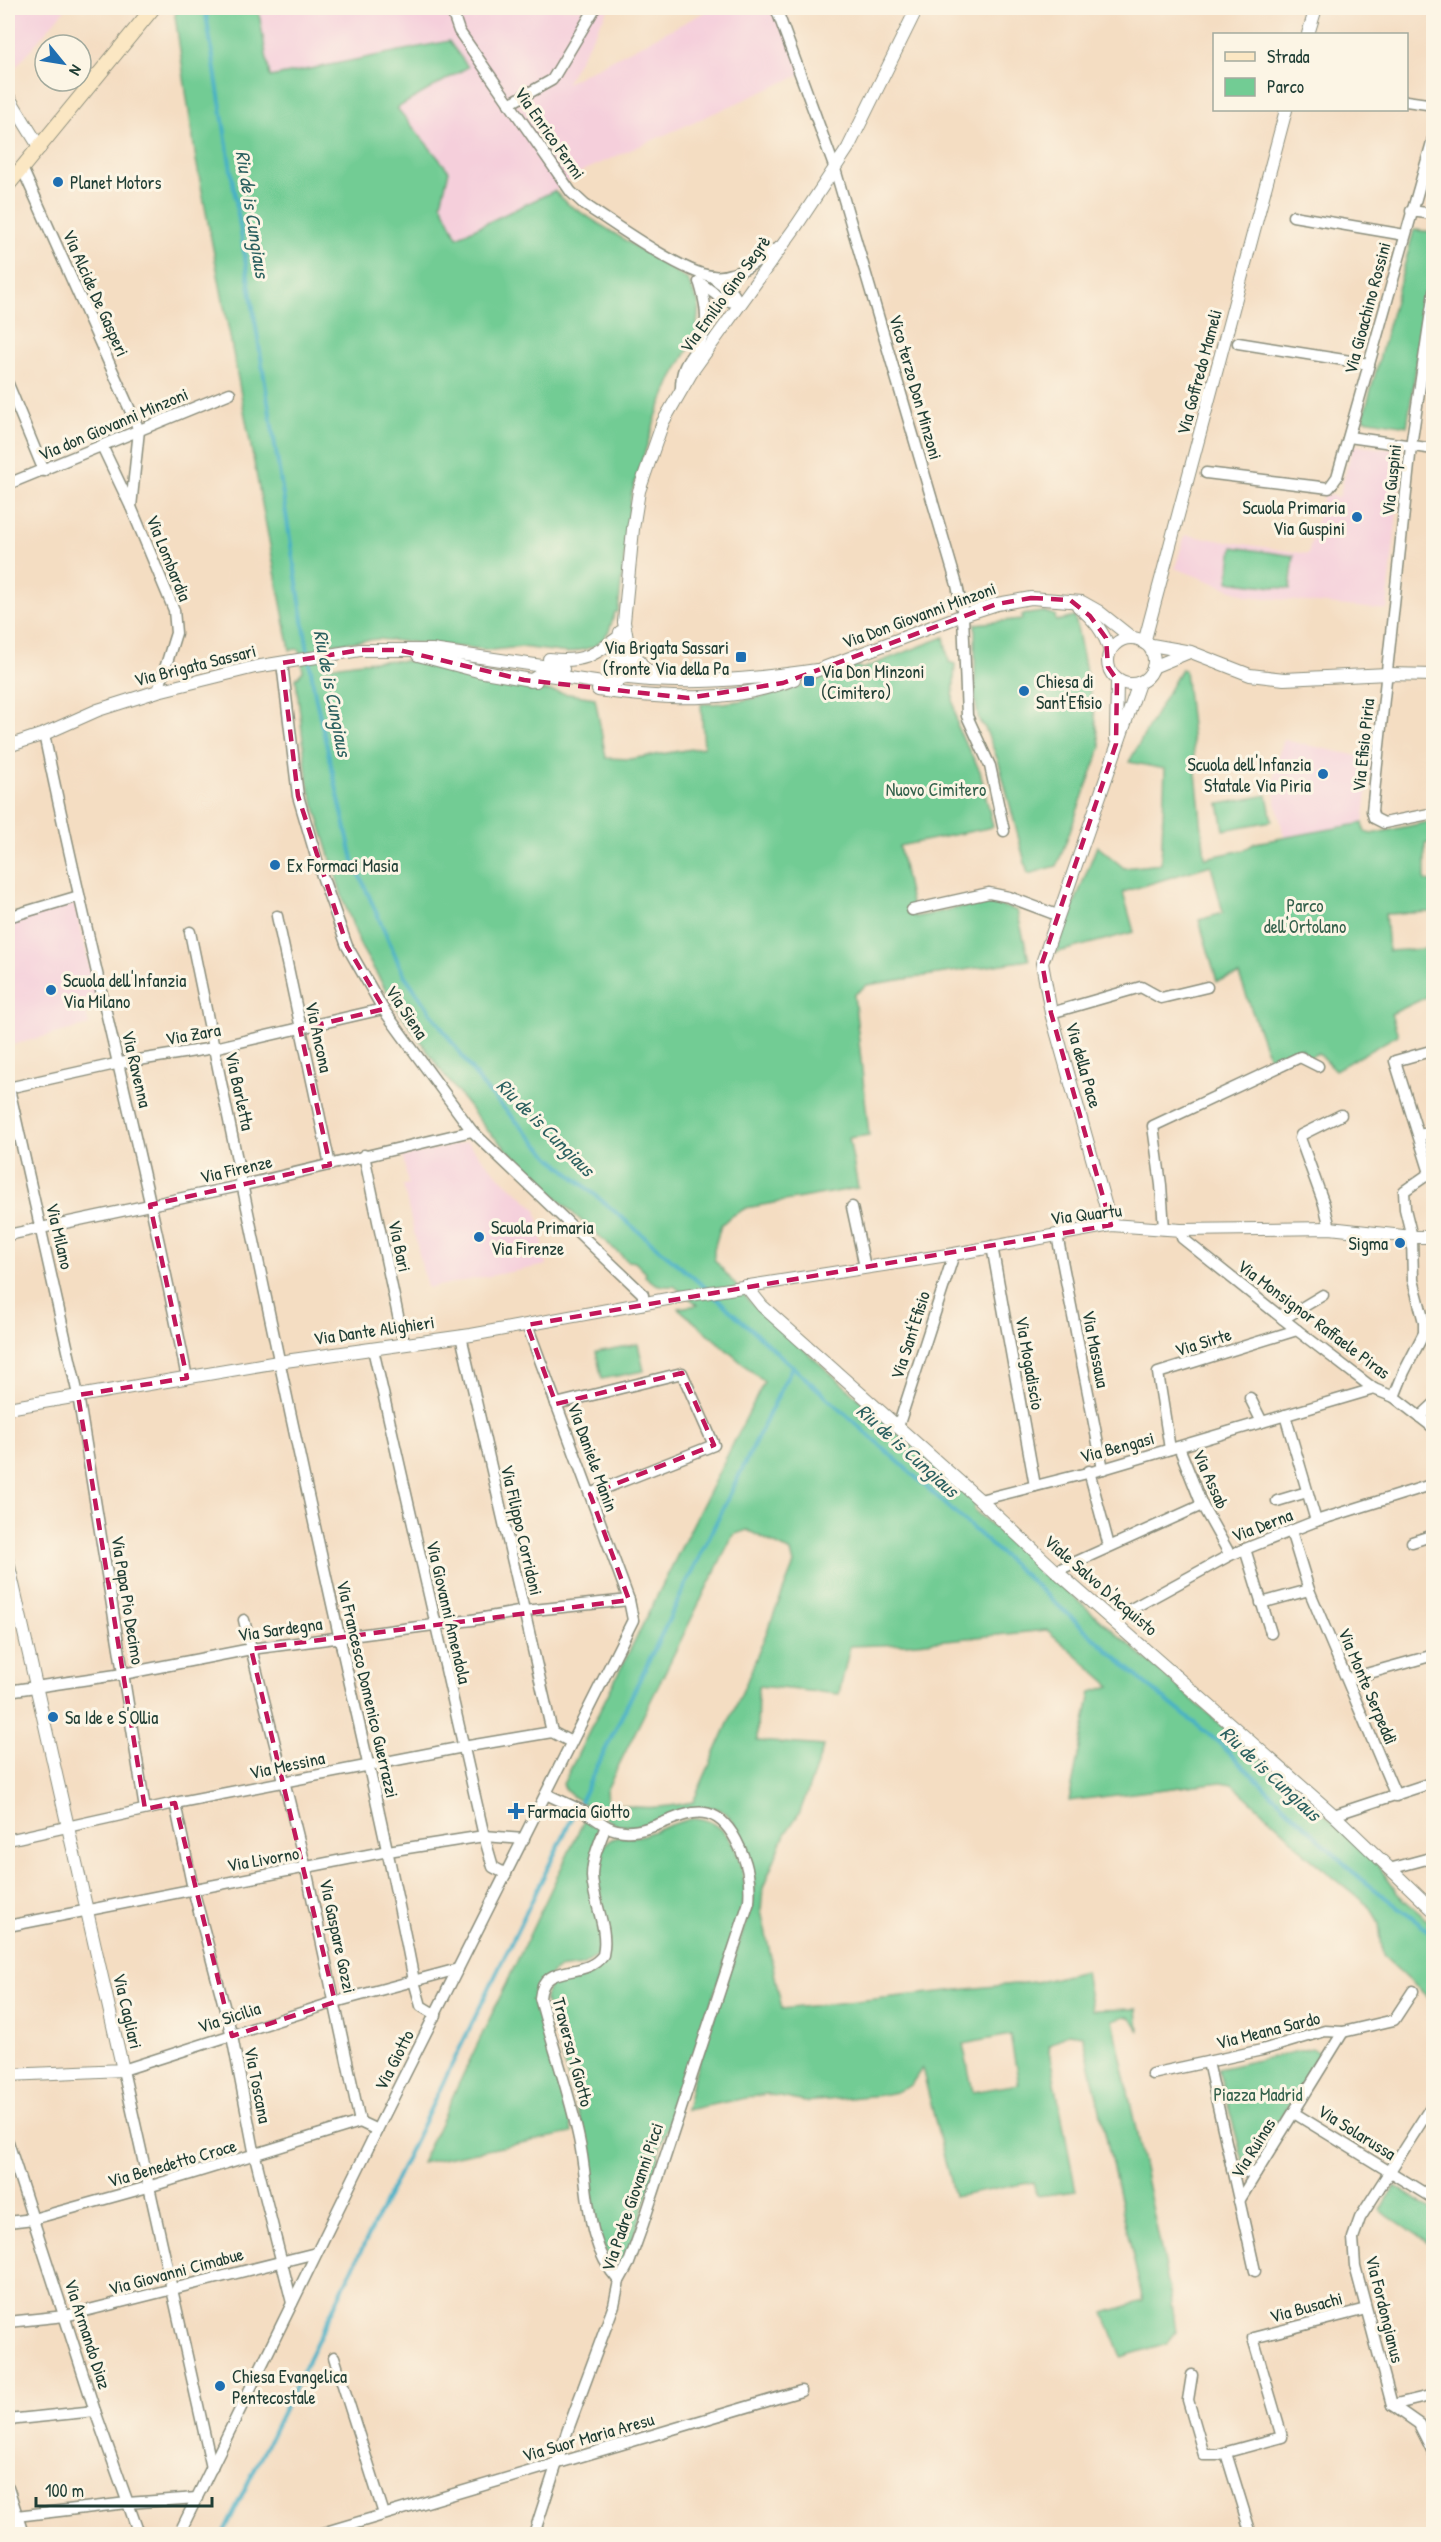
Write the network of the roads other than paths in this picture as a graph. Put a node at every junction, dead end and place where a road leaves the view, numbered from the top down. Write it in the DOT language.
graph roads {
  1 [pos="153,8"];
  2 [pos="452,8"];
  3 [pos="595,8"];
  4 [pos="776,8"];
  5 [pos="917,8"];
  6 [pos="1316,8"];
  7 [pos="1308,33"];
  8 [pos="8,96"];
  9 [pos="1408,101"];
  10 [pos="509,104"];
  11 [pos="1434,105"];
  12 [pos="1286,111"];
  13 [pos="1434,135"];
  14 [pos="40,148"];
  15 [pos="22,168"];
  16 [pos="835,169"];
  17 [pos="8,185"];
  18 [pos="1411,211"];
  19 [pos="1434,214"];
  20 [pos="1293,216"];
  21 [pos="1405,235"];
  22 [pos="782,246"];
  23 [pos="684,267"];
  24 [pos="711,276"];
  25 [pos="700,284"];
  26 [pos="1434,291"];
  27 [pos="740,304"];
  28 [pos="1238,343"];
  29 [pos="1369,364"];
  30 [pos="8,384"];
  31 [pos="681,388"];
  32 [pos="230,393"];
  33 [pos="139,430"];
  34 [pos="1349,437"];
  35 [pos="102,446"];
  36 [pos="1412,446"];
  37 [pos="1434,449"];
  38 [pos="44,471"];
  39 [pos="1206,473"];
  40 [pos="8,484"];
  41 [pos="131,507"];
  42 [pos="1070,600"];
  43 [pos="963,615"];
  44 [pos="1132,638"];
  45 [pos="623,641"];
  46 [pos="1145,643"];
  47 [pos="399,650"];
  48 [pos="1110,651"];
  49 [pos="1191,651"];
  50 [pos="282,663"];
  51 [pos="532,664"];
  52 [pos="1153,667"];
  53 [pos="1388,674"];
  54 [pos="1434,675"];
  55 [pos="617,677"];
  56 [pos="663,680"];
  57 [pos="1117,680"];
  58 [pos="530,681"];
  59 [pos="1138,683"];
  60 [pos="751,686"];
  61 [pos="158,691"];
  62 [pos="700,697"];
  63 [pos="44,734"];
  64 [pos="1116,744"];
  65 [pos="8,746"];
  66 [pos="1434,813"];
  67 [pos="1004,831"];
  68 [pos="79,896"];
  69 [pos="912,910"];
  70 [pos="1057,915"];
  71 [pos="277,916"];
  72 [pos="8,917"];
  73 [pos="190,932"];
  74 [pos="1207,987"];
  75 [pos="384,1009"];
  76 [pos="1051,1013"];
  77 [pos="300,1029"];
  78 [pos="214,1048"];
  79 [pos="1434,1050"];
  80 [pos="120,1063"];
  81 [pos="1318,1066"];
  82 [pos="8,1086"];
  83 [pos="1341,1115"];
  84 [pos="472,1131"];
  85 [pos="1434,1131"];
  86 [pos="1419,1135"];
  87 [pos="364,1155"];
  88 [pos="330,1165"];
  89 [pos="244,1185"];
  90 [pos="150,1205"];
  91 [pos="852,1207"];
  92 [pos="1111,1225"];
  93 [pos="41,1227"];
  94 [pos="1164,1228"];
  95 [pos="1330,1228"];
  96 [pos="1181,1230"];
  97 [pos="8,1235"];
  98 [pos="1057,1235"];
  99 [pos="1412,1237"];
  100 [pos="1434,1237"];
  101 [pos="992,1246"];
  102 [pos="954,1254"];
  103 [pos="865,1267"];
  104 [pos="740,1287"];
  105 [pos="1323,1295"];
  106 [pos="644,1304"];
  107 [pos="1283,1319"];
  108 [pos="1429,1321"];
  109 [pos="527,1325"];
  110 [pos="1297,1330"];
  111 [pos="461,1336"];
  112 [pos="404,1344"];
  113 [pos="373,1349"];
  114 [pos="278,1362"];
  115 [pos="187,1378"];
  116 [pos="1374,1389"];
  117 [pos="78,1395"];
  118 [pos="1394,1397"];
  119 [pos="1250,1398"];
  120 [pos="556,1404"];
  121 [pos="1434,1404"];
  122 [pos="8,1408"];
  123 [pos="1285,1415"];
  124 [pos="1420,1417"];
  125 [pos="1262,1422"];
  126 [pos="897,1427"];
  127 [pos="1434,1428"];
  128 [pos="1174,1448"];
  129 [pos="1102,1469"];
  130 [pos="1089,1471"];
  131 [pos="1434,1484"];
  132 [pos="1035,1486"];
  133 [pos="1307,1492"];
  134 [pos="590,1494"];
  135 [pos="980,1500"];
  136 [pos="1277,1501"];
  137 [pos="1202,1505"];
  138 [pos="1316,1521"];
  139 [pos="1291,1531"];
  140 [pos="1434,1535"];
  141 [pos="1412,1542"];
  142 [pos="1109,1546"];
  143 [pos="1245,1549"];
  144 [pos="1230,1555"];
  145 [pos="8,1562"];
  146 [pos="1056,1571"];
  147 [pos="1309,1590"];
  148 [pos="629,1600"];
  149 [pos="1261,1603"];
  150 [pos="524,1611"];
  151 [pos="1113,1619"];
  152 [pos="244,1620"];
  153 [pos="435,1625"];
  154 [pos="1271,1633"];
  155 [pos="339,1638"];
  156 [pos="251,1649"];
  157 [pos="1434,1655"];
  158 [pos="123,1674"];
  159 [pos="1348,1679"];
  160 [pos="36,1687"];
  161 [pos="8,1691"];
  162 [pos="552,1732"];
  163 [pos="571,1742"];
  164 [pos="463,1747"];
  165 [pos="370,1764"];
  166 [pos="1434,1782"];
  167 [pos="284,1783"];
  168 [pos="546,1794"];
  169 [pos="1396,1796"];
  170 [pos="175,1803"];
  171 [pos="145,1809"];
  172 [pos="1334,1815"];
  173 [pos="67,1826"];
  174 [pos="606,1826"];
  175 [pos="484,1836"];
  176 [pos="525,1839"];
  177 [pos="8,1840"];
  178 [pos="388,1851"];
  179 [pos="1434,1857"];
  180 [pos="306,1869"];
  181 [pos="1389,1869"];
  182 [pos="506,1874"];
  183 [pos="193,1889"];
  184 [pos="87,1911"];
  185 [pos="1434,1911"];
  186 [pos="8,1926"];
  187 [pos="458,1969"];
  188 [pos="414,1981"];
  189 [pos="1413,1991"];
  190 [pos="335,2002"];
  191 [pos="436,2015"];
  192 [pos="1343,2032"];
  193 [pos="1318,2034"];
  194 [pos="232,2036"];
  195 [pos="1331,2051"];
  196 [pos="1208,2062"];
  197 [pos="123,2070"];
  198 [pos="1152,2073"];
  199 [pos="8,2074"];
  200 [pos="1434,2102"];
  201 [pos="1294,2113"];
  202 [pos="360,2122"];
  203 [pos="377,2130"];
  204 [pos="8,2145"];
  205 [pos="255,2156"];
  206 [pos="1232,2170"];
  207 [pos="1390,2172"];
  208 [pos="1256,2174"];
  209 [pos="148,2187"];
  210 [pos="1434,2199"];
  211 [pos="1239,2200"];
  212 [pos="33,2219"];
  213 [pos="8,2222"];
  214 [pos="316,2253"];
  215 [pos="280,2261"];
  216 [pos="1255,2271"];
  217 [pos="620,2281"];
  218 [pos="173,2289"];
  219 [pos="292,2303"];
  220 [pos="1366,2309"];
  221 [pos="65,2316"];
  222 [pos="8,2322"];
  223 [pos="334,2357"];
  224 [pos="1192,2375"];
  225 [pos="801,2391"];
  226 [pos="1434,2395"];
  227 [pos="1392,2405"];
  228 [pos="95,2411"];
  229 [pos="8,2420"];
  230 [pos="1226,2452"];
  231 [pos="1434,2454"];
  232 [pos="558,2463"];
  233 [pos="213,2469"];
  234 [pos="8,2487"];
  235 [pos="197,2498"];
  236 [pos="127,2503"];
  237 [pos="384,2514"];
  238 [pos="12,2516"];
  239 [pos="23,2535"];
  240 [pos="140,2535"];
  241 [pos="179,2535"];
  242 [pos="319,2535"];
  243 [pos="534,2535"];
  244 [pos="1251,2535"];
  1 -- 14 [label="main road"];
  2 -- 10 [label="street, Via Enrico Fermi"];
  3 -- 10 [label="street"];
  4 -- 16 [label="street, Vico terzo Don Minzoni"];
  5 -- 16 [label="street, Via Emilio Gino Segrè"];
  6 -- 7 [label="street"];
  8 -- 14 [label="street"];
  9 -- 11 [label="street"];
  10 -- 23 [label="street, Via Enrico Fermi"];
  12 -- 46 [label="street, Via Goffredo Mameli"];
  13 -- 18 [label="street, Via Gioachino Rossini"];
  14 -- 15 [label="main road"];
  15 -- 17 [label="main road"];
  15 -- 33 [label="street, Via Alcide De Gasperi"];
  16 -- 22 [label="street, Via Emilio Gino Segrè"];
  16 -- 43 [label="street, Vico terzo Don Minzoni"];
  18 -- 19 [label="street"];
  18 -- 21 [label="street, Via Gioachino Rossini"];
  20 -- 21 [label="street"];
  21 -- 29 [label="street, Via Gioachino Rossini"];
  22 -- 24 [label="street"];
  22 -- 27 [label="street, Via Emilio Gino Segrè"];
  23 -- 24 [label="street"];
  23 -- 25 [label="street"];
  24 -- 27 [label="street"];
  25 -- 27 [label="street"];
  25 -- 31 [label="street"];
  26 -- 36 [label="street, Via Guspini"];
  27 -- 31 [label="street, Via Emilio Gino Segrè"];
  28 -- 29 [label="street"];
  29 -- 34 [label="street, Via Gioachino Rossini"];
  30 -- 38 [label="street"];
  31 -- 45 [label="street, Via Emilio Gino Segrè"];
  32 -- 33 [label="street, Via don Giovanni Minzoni"];
  33 -- 35 [label="street, Via don Giovanni Minzoni"];
  33 -- 41 [label="street, Via Lombardia"];
  34 -- 36 [label="street"];
  34 -- 39 [label="street, Via Gioachino Rossini"];
  35 -- 38 [label="street, Via don Giovanni Minzoni"];
  35 -- 41 [label="street, Via Lombardia"];
  36 -- 37 [label="street"];
  36 -- 53 [label="street, Via Guspini"];
  38 -- 40 [label="street, Via don Giovanni Minzoni"];
  41 -- 61 [label="street, Via Lombardia"];
  42 -- 43 [label="street, Via Don Giovanni Minzoni"];
  42 -- 44 [label="street, Via Don Giovanni Minzoni"];
  42 -- 48 [label="street"];
  43 -- 60 [label="street, Via Don Giovanni Minzoni"];
  43 -- 67 [label="street"];
  44 -- 46 [label="street"];
  44 -- 48 [label="street"];
  45 -- 51 [label="street"];
  45 -- 55 [label="street, Via Emilio Gino Segrè"];
  45 -- 56 [label="street"];
  46 -- 49 [label="street"];
  46 -- 52 [label="street"];
  47 -- 50 [label="street, Via Brigata Sassari"];
  47 -- 51 [label="street, Via Brigata Sassari"];
  47 -- 58 [label="street, Via Brigata Sassari"];
  48 -- 57 [label="street"];
  49 -- 52 [label="street"];
  49 -- 53 [label="street"];
  50 -- 61 [label="street, Via Brigata Sassari"];
  50 -- 75 [label="street, Via Siena"];
  51 -- 55 [label="street, Via Brigata Sassari"];
  52 -- 59 [label="street"];
  53 -- 54 [label="street"];
  53 -- 66 [label="street, Via Efisio Piria"];
  55 -- 56 [label="street, Via Brigata Sassari"];
  55 -- 58 [label="street"];
  55 -- 62 [label="street"];
  56 -- 60 [label="street, Via Brigata Sassari"];
  57 -- 59 [label="street"];
  57 -- 64 [label="street, Via della Pace"];
  58 -- 62 [label="street, Via Brigata Sassari"];
  59 -- 64 [label="street, Via della Pace"];
  60 -- 62 [label="street, Via Brigata Sassari"];
  61 -- 63 [label="street, Via Brigata Sassari"];
  63 -- 65 [label="street, Via Brigata Sassari"];
  63 -- 68 [label="street, Via Ravenna"];
  64 -- 70 [label="street, Via della Pace"];
  68 -- 72 [label="street"];
  68 -- 80 [label="street, Via Ravenna"];
  69 -- 70 [label="street"];
  70 -- 76 [label="street, Via della Pace"];
  71 -- 77 [label="street, Via Ancona"];
  73 -- 78 [label="street, Via Barletta"];
  74 -- 76 [label="street"];
  75 -- 77 [label="street, Via Zara"];
  75 -- 84 [label="street, Via Siena"];
  76 -- 92 [label="street, Via della Pace"];
  77 -- 78 [label="street, Via Zara"];
  77 -- 88 [label="street, Via Ancona"];
  78 -- 80 [label="street, Via Zara"];
  78 -- 89 [label="street, Via Barletta"];
  79 -- 86 [label="street"];
  80 -- 82 [label="street, Via Zara"];
  80 -- 90 [label="street, Via Ravenna"];
  81 -- 94 [label="street"];
  82 -- 93 [label="street, Via Milano"];
  83 -- 95 [label="street"];
  84 -- 87 [label="street, Via Firenze"];
  84 -- 106 [label="street, Via Siena"];
  85 -- 86 [label="street"];
  86 -- 99 [label="street"];
  87 -- 88 [label="street, Via Firenze"];
  87 -- 112 [label="street, Via Bari"];
  88 -- 89 [label="street, Via Firenze"];
  89 -- 90 [label="street, Via Firenze"];
  89 -- 114 [label="street, Via Barletta"];
  90 -- 93 [label="street, Via Firenze"];
  90 -- 115 [label="street, Via Ravenna"];
  91 -- 103 [label="street"];
  92 -- 94 [label="street, Via Quartu"];
  92 -- 98 [label="street, Via Quartu"];
  93 -- 97 [label="street, Via Firenze"];
  93 -- 117 [label="street, Via Milano"];
  94 -- 96 [label="street, Via Quartu"];
  95 -- 96 [label="street, Via Quartu"];
  95 -- 99 [label="street, Via Quartu"];
  96 -- 107 [label="street, Via Monsignor Raffaele Piras"];
  98 -- 101 [label="street, Via Quartu"];
  98 -- 129 [label="street, Via Massaua"];
  99 -- 100 [label="street, Via Quartu"];
  99 -- 108 [label="street"];
  101 -- 102 [label="street, Via Quartu"];
  101 -- 132 [label="street, Via Mogadiscio"];
  102 -- 103 [label="street, Via Quartu"];
  102 -- 126 [label="street, Via Sant'Efisio"];
  103 -- 104 [label="street, Via Quartu"];
  104 -- 106 [label="street, Via Dante Alighieri"];
  104 -- 126 [label="street, Viale Salvo D'Acquisto"];
  105 -- 107 [label="street"];
  106 -- 109 [label="street, Via Dante Alighieri"];
  107 -- 110 [label="street, Via Monsignor Raffaele Piras"];
  108 -- 118 [label="street"];
  109 -- 111 [label="street, Via Dante Alighieri"];
  109 -- 120 [label="street, Via Daniele Manin"];
  110 -- 116 [label="street, Via Monsignor Raffaele Piras"];
  110 -- 128 [label="street, Via Sirte"];
  111 -- 112 [label="street, Via Dante Alighieri"];
  111 -- 150 [label="street, Via Filippo Corridoni"];
  112 -- 113 [label="street, Via Dante Alighieri"];
  113 -- 114 [label="street, Via Dante Alighieri"];
  113 -- 153 [label="street, Via Giovanni Amendola"];
  114 -- 115 [label="street, Via Dante Alighieri"];
  114 -- 155 [label="street, Via Francesco Domenico Guerrazzi"];
  115 -- 117 [label="street, Via Dante Alighieri"];
  116 -- 118 [label="street, Via Monsignor Raffaele Piras"];
  116 -- 123 [label="street, Via Bengasi"];
  117 -- 122 [label="street, Via Dante Alighieri"];
  117 -- 158 [label="street, Via Papa Pio Decimo"];
  118 -- 124 [label="street, Via Monsignor Raffaele Piras"];
  119 -- 125 [label="street"];
  120 -- 134 [label="street, Via Daniele Manin"];
  120 -- 134 [label="street"];
  121 -- 124 [label="street"];
  123 -- 125 [label="street, Via Bengasi"];
  123 -- 133 [label="street"];
  124 -- 127 [label="street, Via Monsignor Raffaele Piras"];
  125 -- 128 [label="street, Via Bengasi"];
  126 -- 135 [label="street, Viale Salvo D'Acquisto"];
  128 -- 129 [label="street, Via Bengasi"];
  128 -- 137 [label="street, Via Assab"];
  129 -- 130 [label="street, Via Bengasi"];
  130 -- 132 [label="street, Via Bengasi"];
  130 -- 142 [label="street"];
  131 -- 138 [label="street, Via Derna"];
  132 -- 135 [label="street, Via Bengasi"];
  133 -- 136 [label="street"];
  133 -- 138 [label="street"];
  134 -- 148 [label="street, Via Daniele Manin"];
  135 -- 146 [label="street, Viale Salvo D'Acquisto"];
  137 -- 142 [label="street"];
  137 -- 144 [label="street, Via Assab"];
  138 -- 139 [label="street, Via Derna"];
  139 -- 143 [label="street, Via Derna"];
  139 -- 147 [label="street, Via Monte Serpeddì"];
  140 -- 141 [label="street"];
  142 -- 146 [label="street"];
  143 -- 144 [label="street, Via Derna"];
  143 -- 149 [label="street"];
  144 -- 151 [label="street, Via Derna"];
  145 -- 160 [label="street, Via Cagliari"];
  146 -- 151 [label="street, Viale Salvo D'Acquisto"];
  147 -- 149 [label="street"];
  147 -- 159 [label="street, Via Monte Serpeddì"];
  148 -- 150 [label="street, Via Sardegna"];
  148 -- 163 [label="street, Via Giotto"];
  149 -- 154 [label="street"];
  150 -- 153 [label="street, Via Sardegna"];
  150 -- 162 [label="street, Via Filippo Corridoni"];
  151 -- 172 [label="street, Viale Salvo D'Acquisto"];
  152 -- 156 [label="street, Via Gaspare Gozzi"];
  153 -- 155 [label="street, Via Sardegna"];
  153 -- 164 [label="street, Via Giovanni Amendola"];
  155 -- 156 [label="street, Via Sardegna"];
  155 -- 165 [label="street, Via Francesco Domenico Guerrazzi"];
  156 -- 158 [label="street, Via Sardegna"];
  156 -- 167 [label="street, Via Gaspare Gozzi"];
  157 -- 159 [label="street"];
  158 -- 160 [label="street, Via Sardegna"];
  158 -- 171 [label="street, Via Papa Pio Decimo"];
  159 -- 169 [label="street, Via Monte Serpeddì"];
  160 -- 161 [label="street, Via Sardegna"];
  160 -- 173 [label="street, Via Cagliari"];
  162 -- 163 [label="street"];
  162 -- 164 [label="street, Via Messina"];
  163 -- 168 [label="street, Via Giotto"];
  164 -- 165 [label="street, Via Messina"];
  164 -- 175 [label="street, Via Giovanni Amendola"];
  165 -- 167 [label="street, Via Messina"];
  165 -- 178 [label="street, Via Francesco Domenico Guerrazzi"];
  166 -- 169 [label="street"];
  167 -- 170 [label="street, Via Messina"];
  167 -- 180 [label="street, Via Gaspare Gozzi"];
  168 -- 174 [label="street"];
  168 -- 176 [label="street, Via Giotto"];
  169 -- 172 [label="street"];
  170 -- 171 [label="street, Via Messina"];
  170 -- 183 [label="street, Via Toscana"];
  171 -- 173 [label="street, Via Messina"];
  172 -- 181 [label="street, Viale Salvo D'Acquisto"];
  173 -- 177 [label="street, Via Messina"];
  173 -- 184 [label="street, Via Cagliari"];
  174 -- 217 [label="street, Traversa 1 Giotto"];
  174 -- 217 [label="street, Via Padre Giovanni Picci"];
  175 -- 176 [label="street, Via Livorno"];
  175 -- 178 [label="street, Via Livorno"];
  175 -- 182 [label="street, Via Giovanni Amendola"];
  176 -- 182 [label="street, Via Giotto"];
  178 -- 180 [label="street, Via Livorno"];
  178 -- 188 [label="street, Via Francesco Domenico Guerrazzi"];
  179 -- 181 [label="street"];
  180 -- 183 [label="street, Via Livorno"];
  180 -- 190 [label="street, Via Gaspare Gozzi"];
  181 -- 185 [label="street, Viale Salvo D'Acquisto"];
  182 -- 187 [label="street, Via Giotto"];
  183 -- 184 [label="street, Via Livorno"];
  183 -- 194 [label="street, Via Toscana"];
  184 -- 186 [label="street, Via Livorno"];
  184 -- 197 [label="street, Via Cagliari"];
  187 -- 188 [label="street, Via Sicilia"];
  187 -- 191 [label="street, Via Giotto"];
  188 -- 190 [label="street, Via Sicilia"];
  188 -- 191 [label="street, Via Francesco Domenico Guerrazzi"];
  189 -- 192 [label="street, Via Meana Sardo"];
  190 -- 194 [label="street, Via Sicilia"];
  190 -- 202 [label="street, Via Gaspare Gozzi"];
  191 -- 203 [label="street, Via Giotto"];
  192 -- 193 [label="street, Via Meana Sardo"];
  192 -- 195 [label="street, Via Ruinas"];
  193 -- 195 [label="street"];
  193 -- 196 [label="street, Via Meana Sardo"];
  194 -- 197 [label="street, Via Sicilia"];
  194 -- 205 [label="street, Via Toscana"];
  195 -- 201 [label="street, Via Ruinas"];
  196 -- 198 [label="street, Via Meana Sardo"];
  196 -- 206 [label="street"];
  197 -- 199 [label="street, Via Sicilia"];
  197 -- 209 [label="street, Via Cagliari"];
  200 -- 207 [label="street, Via Fordongianus"];
  201 -- 207 [label="street, Via Solarussa"];
  201 -- 208 [label="street, Via Ruinas"];
  202 -- 203 [label="street"];
  202 -- 205 [label="street, Via Benedetto Croce"];
  203 -- 214 [label="street, Via Giotto"];
  204 -- 212 [label="street, Via Armando Diaz"];
  205 -- 209 [label="street, Via Benedetto Croce"];
  205 -- 215 [label="street, Via Toscana"];
  206 -- 208 [label="street"];
  206 -- 211 [label="street"];
  207 -- 210 [label="street, Via Solarussa"];
  207 -- 220 [label="street, Via Fordongianus"];
  208 -- 211 [label="street, Via Ruinas"];
  209 -- 212 [label="street, Via Benedetto Croce"];
  209 -- 218 [label="street, Via Cagliari"];
  211 -- 216 [label="street"];
  212 -- 213 [label="street, Via Benedetto Croce"];
  212 -- 221 [label="street, Via Armando Diaz"];
  214 -- 215 [label="street, Via Giovanni Cimabue"];
  214 -- 219 [label="street, Via Giotto"];
  215 -- 218 [label="street, Via Giovanni Cimabue"];
  215 -- 219 [label="street, Via Toscana"];
  217 -- 232 [label="street, Via Padre Giovanni Picci"];
  218 -- 221 [label="street, Via Giovanni Cimabue"];
  218 -- 233 [label="street, Via Cagliari"];
  219 -- 233 [label="street, Via Giotto"];
  220 -- 227 [label="street, Via Fordongianus"];
  220 -- 230 [label="street, Via Busachi"];
  221 -- 222 [label="street, Via Giovanni Cimabue"];
  221 -- 228 [label="street, Via Armando Diaz"];
  223 -- 237 [label="street"];
  224 -- 230 [label="street"];
  225 -- 232 [label="street, Via Suor Maria Aresu"];
  226 -- 227 [label="street"];
  227 -- 231 [label="street"];
  228 -- 229 [label="street"];
  228 -- 236 [label="street, Via Armando Diaz"];
  230 -- 244 [label="street"];
  232 -- 237 [label="street, Via Suor Maria Aresu"];
  232 -- 243 [label="street, Via Padre Giovanni Picci"];
  233 -- 235 [label="street, Via Giotto"];
  234 -- 238 [label="street"];
  235 -- 236 [label="street"];
  235 -- 241 [label="street, Via Giotto"];
  236 -- 238 [label="street"];
  236 -- 240 [label="street, Via Armando Diaz"];
  237 -- 242 [label="street, Via Suor Maria Aresu"];
  238 -- 239 [label="street"];
}
